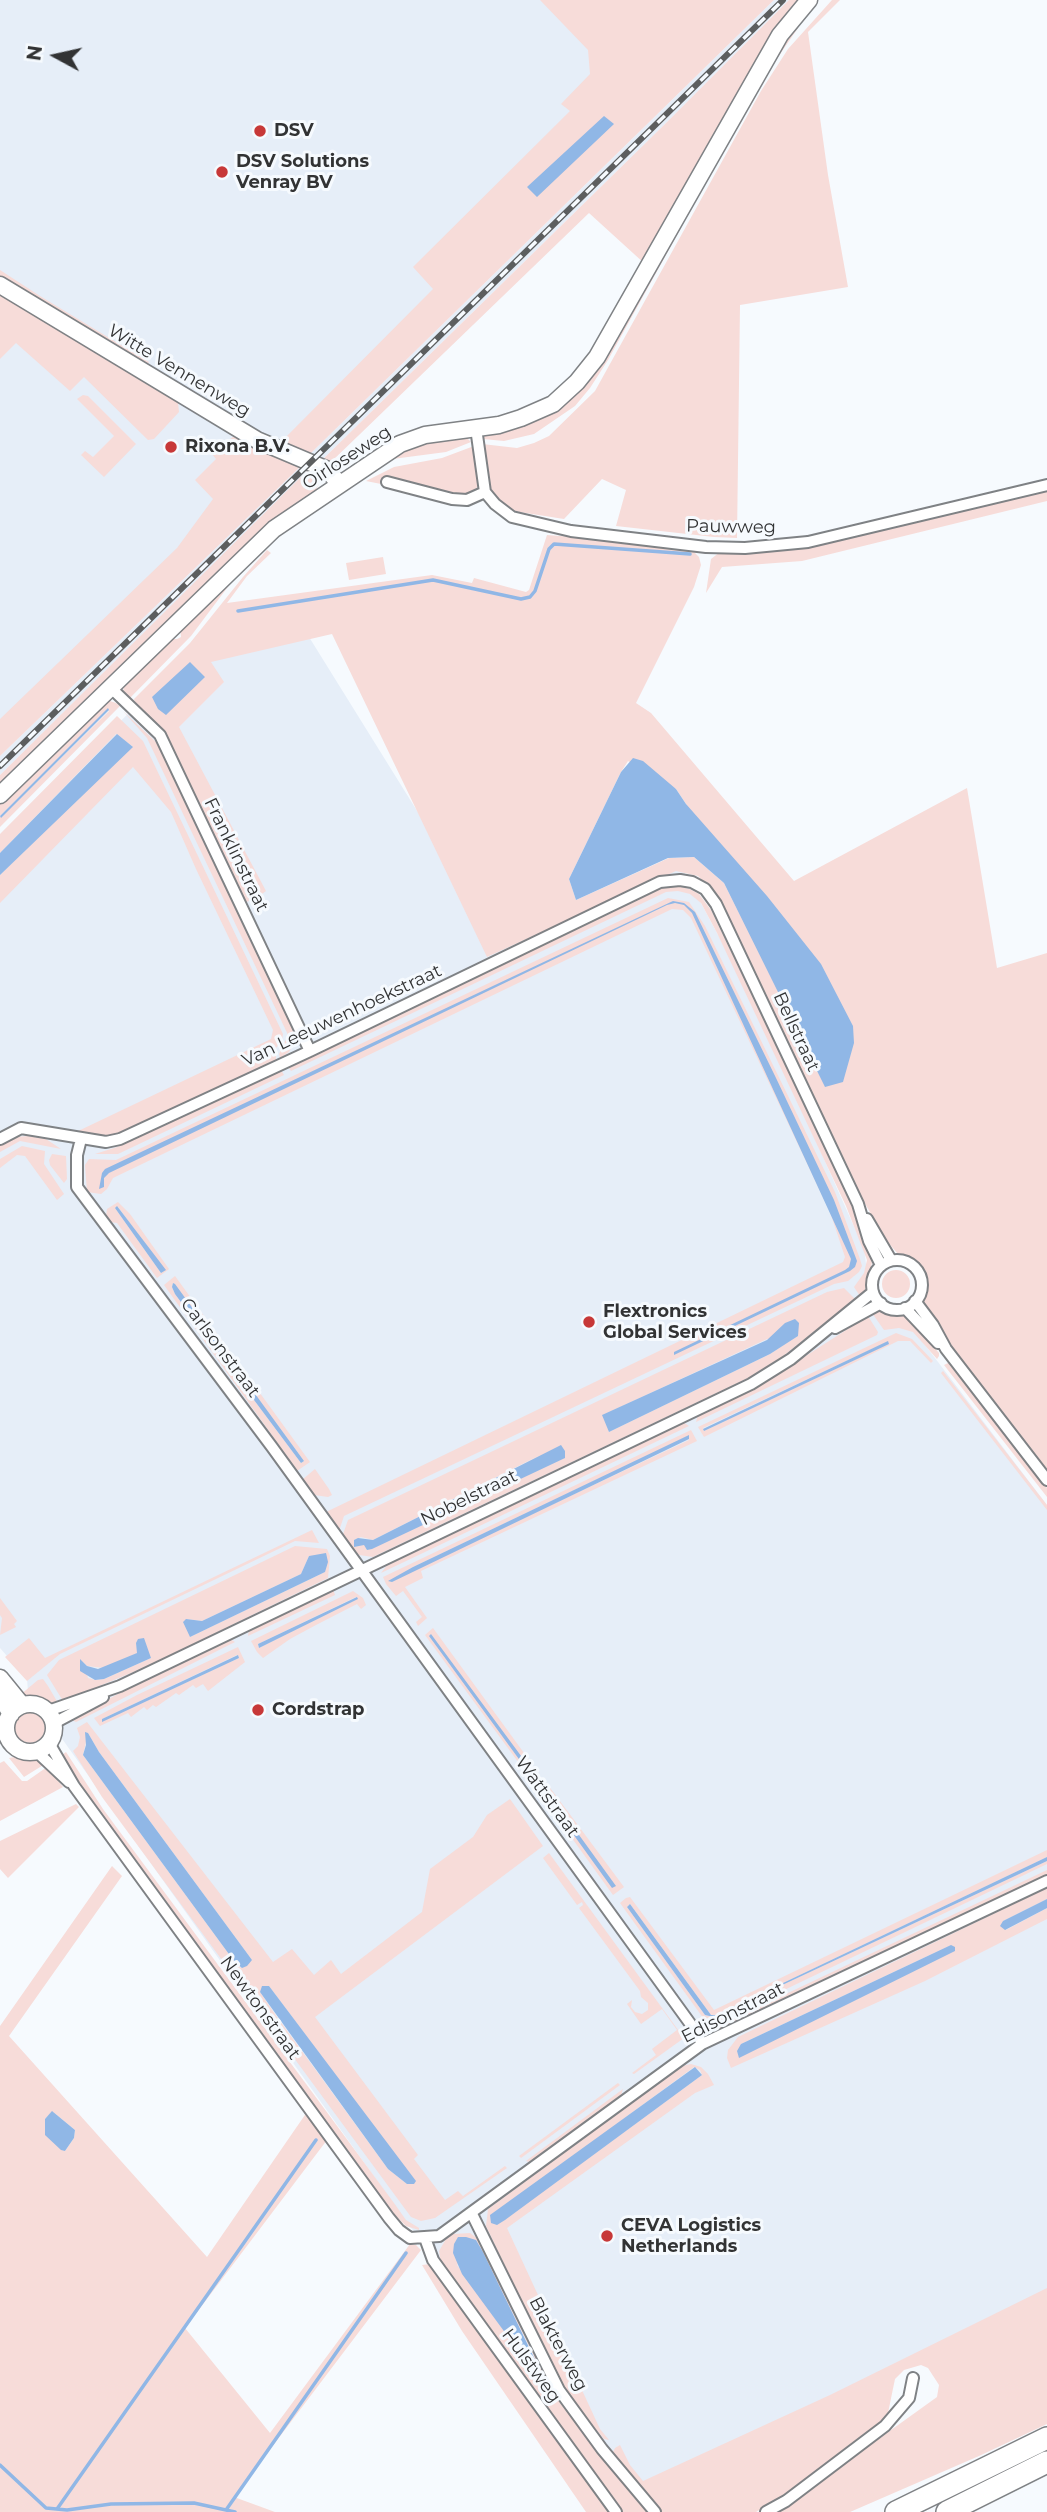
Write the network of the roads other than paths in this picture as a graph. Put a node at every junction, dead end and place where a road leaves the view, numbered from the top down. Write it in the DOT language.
graph roads {
  1 [pos="809,0"];
  2 [pos="0,285"];
  3 [pos="476,428"];
  4 [pos="387,482"];
  5 [pos="339,484"];
  6 [pos="1047,485"];
  7 [pos="485,492"];
  8 [pos="111,688"];
  9 [pos="0,795"];
  10 [pos="692,882"];
  11 [pos="310,1051"];
  12 [pos="0,1139"];
  13 [pos="81,1139"];
  14 [pos="886,1263"];
  15 [pos="873,1292"];
  16 [pos="915,1301"];
  17 [pos="881,1303"];
  18 [pos="905,1308"];
  19 [pos="826,1332"];
  20 [pos="946,1349"];
  21 [pos="1047,1480"];
  22 [pos="361,1571"];
  23 [pos="0,1678"];
  24 [pos="0,1696"];
  25 [pos="16,1709"];
  26 [pos="51,1717"];
  27 [pos="7,1741"];
  28 [pos="43,1747"];
  29 [pos="0,1758"];
  30 [pos="1047,1881"];
  31 [pos="702,2044"];
  32 [pos="472,2214"];
  33 [pos="425,2238"];
  34 [pos="913,2378"];
  35 [pos="1047,2438"];
  36 [pos="1047,2462"];
  37 [pos="617,2512"];
  38 [pos="655,2512"];
  39 [pos="766,2512"];
  40 [pos="895,2512"];
  41 [pos="947,2512"];
  1 -- 3 [label="street, Oirloseweg"];
  2 -- 5 [label="street, Witte Vennenweg"];
  3 -- 5 [label="street, Oirloseweg"];
  3 -- 7 [label="street"];
  4 -- 7 [label="street"];
  5 -- 8 [label="street, Oirloseweg"];
  6 -- 7 [label="street, Pauwweg"];
  8 -- 9 [label="street, Oirloseweg"];
  8 -- 11 [label="street, Franklinstraat"];
  10 -- 11 [label="street, Van Leeuwenhoekstraat"];
  10 -- 14 [label="street, Bellstraat"];
  11 -- 13 [label="street, Van Leeuwenhoekstraat"];
  12 -- 13 [label="street, Van Leeuwenhoekstraat"];
  13 -- 22 [label="street, Carlsonstraat"];
  14 -- 15 [label="street"];
  14 -- 16 [label="street"];
  15 -- 17 [label="street"];
  15 -- 19 [label="street, Nobelstraat"];
  16 -- 18 [label="street"];
  16 -- 20 [label="street"];
  17 -- 18 [label="street"];
  17 -- 19 [label="street, Nobelstraat"];
  18 -- 20 [label="street"];
  19 -- 22 [label="street, Nobelstraat"];
  20 -- 21 [label="street"];
  22 -- 26 [label="street, Nobelstraat"];
  22 -- 31 [label="street, Wattstraat"];
  23 -- 25 [label="street"];
  24 -- 25 [label="street"];
  25 -- 26 [label="street"];
  25 -- 27 [label="street"];
  26 -- 28 [label="street"];
  27 -- 28 [label="street"];
  27 -- 29 [label="street"];
  28 -- 33 [label="street, Newtonstraat"];
  30 -- 31 [label="street, Edisonstraat"];
  31 -- 32 [label="street, Edisonstraat"];
  32 -- 33 [label="street, Edisonstraat"];
  32 -- 38 [label="street, Blakterweg"];
  33 -- 37 [label="street, Hulstweg"];
  34 -- 39 [label="street"];
  35 -- 40 [label="highway"];
  36 -- 41 [label="highway"];
}
